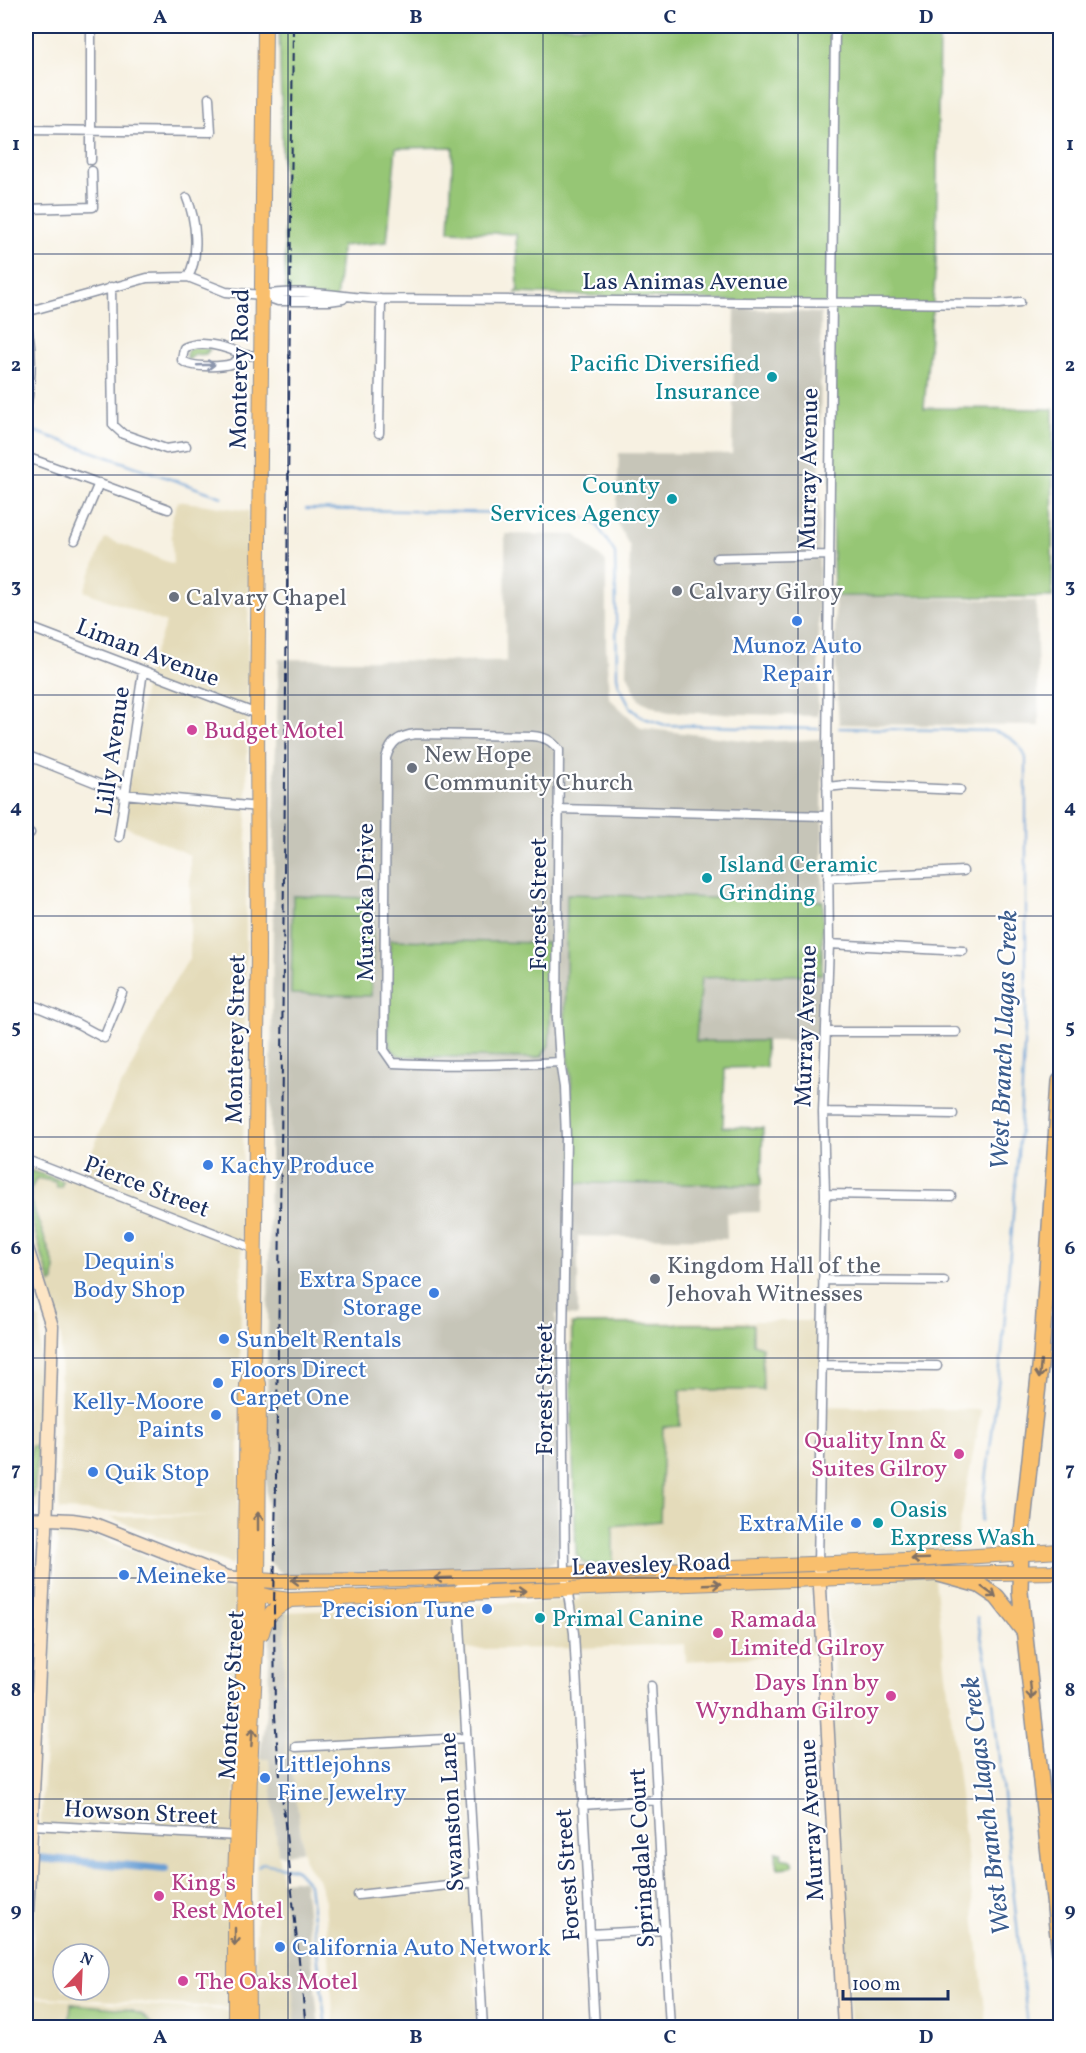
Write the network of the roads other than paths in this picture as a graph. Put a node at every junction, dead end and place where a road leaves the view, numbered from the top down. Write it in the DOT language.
graph roads {
  1 [pos="91,26"];
  2 [pos="265,26"];
  3 [pos="835,26"];
  4 [pos="209,98"];
  5 [pos="26,130"];
  6 [pos="91,131"];
  7 [pos="91,160"];
  8 [pos="92,171"];
  9 [pos="187,198"];
  10 [pos="26,209"];
  11 [pos="188,277"];
  12 [pos="111,287"];
  13 [pos="262,296"];
  14 [pos="381,299"];
  15 [pos="831,302"];
  16 [pos="1020,302"];
  17 [pos="26,312"];
  18 [pos="26,323"];
  19 [pos="243,355"];
  20 [pos="261,355"];
  21 [pos="26,409"];
  22 [pos="379,433"];
  23 [pos="186,446"];
  24 [pos="26,457"];
  25 [pos="99,483"];
  26 [pos="168,509"];
  27 [pos="75,540"];
  28 [pos="828,555"];
  29 [pos="717,558"];
  30 [pos="26,626"];
  31 [pos="143,670"];
  32 [pos="257,714"];
  33 [pos="559,750"];
  34 [pos="26,755"];
  35 [pos="827,787"];
  36 [pos="960,790"];
  37 [pos="124,794"];
  38 [pos="258,807"];
  39 [pos="558,809"];
  40 [pos="826,816"];
  41 [pos="119,837"];
  42 [pos="963,871"];
  43 [pos="828,878"];
  44 [pos="829,944"];
  45 [pos="963,951"];
  46 [pos="122,993"];
  47 [pos="26,1002"];
  48 [pos="826,1032"];
  49 [pos="956,1032"];
  50 [pos="560,1062"];
  51 [pos="1060,1081"];
  52 [pos="824,1112"];
  53 [pos="953,1114"];
  54 [pos="28,1161"];
  55 [pos="825,1194"];
  56 [pos="951,1196"];
  57 [pos="26,1245"];
  58 [pos="255,1249"];
  59 [pos="823,1280"];
  60 [pos="944,1281"];
  61 [pos="822,1365"];
  62 [pos="937,1366"];
  63 [pos="26,1518"];
  64 [pos="46,1519"];
  65 [pos="1060,1551"];
  66 [pos="1021,1553"];
  67 [pos="819,1563"];
  68 [pos="1060,1572"];
  69 [pos="1020,1573"];
  70 [pos="565,1574"];
  71 [pos="939,1574"];
  72 [pos="488,1576"];
  73 [pos="819,1579"];
  74 [pos="252,1586"];
  75 [pos="567,1590"];
  76 [pos="458,1594"];
  77 [pos="290,1600"];
  78 [pos="1025,1633"];
  79 [pos="256,1655"];
  80 [pos="651,1686"];
  81 [pos="467,1738"];
  82 [pos="296,1747"];
  83 [pos="658,1800"];
  84 [pos="582,1805"];
  85 [pos="32,1825"];
  86 [pos="243,1837"];
  87 [pos="475,1882"];
  88 [pos="358,1895"];
  89 [pos="665,1930"];
  90 [pos="26,1934"];
  91 [pos="590,1934"];
  92 [pos="1060,1954"];
  93 [pos="235,2028"];
  94 [pos="248,2028"];
  95 [pos="483,2028"];
  96 [pos="595,2028"];
  97 [pos="670,2028"];
  98 [pos="844,2028"];
  1 -- 6 [label="street"];
  2 -- 13 [label="main road, Monterey Road"];
  3 -- 15 [label="street, Murray Avenue"];
  4 -- 6 [label="street"];
  5 -- 6 [label="street"];
  6 -- 7 [label="street"];
  8 -- 10 [label="street"];
  9 -- 11 [label="street"];
  11 -- 12 [label="street"];
  11 -- 13 [label="street, Las Animas Avenue"];
  12 -- 17 [label="street"];
  12 -- 23 [label="street"];
  13 -- 14 [label="street, Las Animas Avenue"];
  13 -- 20 [label="main road, Monterey Road"];
  14 -- 15 [label="street, Las Animas Avenue"];
  14 -- 22 [label="street"];
  15 -- 16 [label="street, Las Animas Avenue"];
  15 -- 28 [label="street, Murray Avenue"];
  18 -- 21 [label="street"];
  19 -- 19 [label="street, one-way"];
  19 -- 20 [label="street"];
  20 -- 32 [label="main road, Monterey Road"];
  24 -- 25 [label="street"];
  25 -- 26 [label="street"];
  25 -- 27 [label="street"];
  28 -- 29 [label="street"];
  28 -- 35 [label="street, Murray Avenue"];
  30 -- 31 [label="street, Liman Avenue"];
  31 -- 32 [label="street, Liman Avenue"];
  31 -- 37 [label="street, Lilly Avenue"];
  32 -- 38 [label="main road, Monterey Street"];
  33 -- 39 [label="street, Forest Street"];
  33 -- 50 [label="street, Muraoka Drive"];
  34 -- 37 [label="street"];
  35 -- 36 [label="street"];
  35 -- 40 [label="street, Murray Avenue"];
  37 -- 38 [label="street"];
  37 -- 41 [label="street, Lilly Avenue"];
  38 -- 58 [label="main road, Monterey Street"];
  39 -- 40 [label="street"];
  39 -- 50 [label="street, Forest Street"];
  40 -- 43 [label="street, Murray Avenue"];
  42 -- 43 [label="street"];
  43 -- 44 [label="street, Murray Avenue"];
  44 -- 45 [label="street"];
  44 -- 48 [label="street, Murray Avenue"];
  46 -- 47 [label="street"];
  48 -- 49 [label="street"];
  48 -- 52 [label="street, Murray Avenue"];
  50 -- 70 [label="street, Forest Street"];
  51 -- 66 [label="highway, one-way"];
  52 -- 53 [label="street"];
  52 -- 55 [label="street, Murray Avenue"];
  54 -- 58 [label="street, Pierce Street"];
  55 -- 56 [label="street"];
  55 -- 59 [label="street, Murray Avenue"];
  57 -- 64 [label="street"];
  58 -- 74 [label="main road, Monterey Street"];
  59 -- 60 [label="street"];
  59 -- 61 [label="street, Murray Avenue"];
  61 -- 62 [label="street"];
  61 -- 67 [label="street, Murray Avenue"];
  63 -- 64 [label="street"];
  64 -- 74 [label="street"];
  64 -- 85 [label="street"];
  65 -- 66 [label="main road, Leavesley Road"];
  66 -- 67 [label="main road, Leavesley Road, one-way"];
  66 -- 69 [label="highway"];
  67 -- 70 [label="main road, Leavesley Road"];
  67 -- 73 [label="street, Murray Avenue"];
  68 -- 69 [label="main road, Leavesley Road"];
  69 -- 71 [label="main road, Leavesley Road"];
  69 -- 78 [label="highway"];
  70 -- 72 [label="main road, Leavesley Road"];
  70 -- 75 [label="street, Forest Street"];
  71 -- 73 [label="main road, Leavesley Road"];
  71 -- 78 [label="highway, one-way"];
  72 -- 74 [label="main road, Leavesley Road, one-way"];
  72 -- 76 [label="street"];
  75 -- 73 [label="main road, Leavesley Road, one-way"];
  73 -- 98 [label="street, Murray Avenue"];
  74 -- 77 [label="main road, Leavesley Road"];
  74 -- 79 [label="main road, Monterey Street"];
  74 -- 86 [label="main road, Monterey Street"];
  76 -- 75 [label="main road, Leavesley Road, one-way"];
  75 -- 84 [label="street, Forest Street"];
  76 -- 77 [label="main road, Leavesley Road"];
  76 -- 81 [label="street, Swanston Lane"];
  77 -- 79 [label="main road"];
  78 -- 92 [label="highway, one-way"];
  86 -- 79 [label="main road, Monterey Street, one-way"];
  80 -- 83 [label="street, Springdale Court"];
  81 -- 82 [label="street"];
  81 -- 87 [label="street, Swanston Lane"];
  83 -- 84 [label="street"];
  83 -- 89 [label="street, Springdale Court"];
  84 -- 91 [label="street, Forest Street"];
  85 -- 86 [label="street, Howson Street"];
  85 -- 90 [label="street"];
  86 -- 93 [label="main road, Monterey Street, one-way"];
  86 -- 94 [label="main road, Monterey Street"];
  87 -- 88 [label="street"];
  87 -- 95 [label="street, Swanston Lane"];
  89 -- 91 [label="street"];
  89 -- 97 [label="street, Springdale Court"];
  91 -- 96 [label="street, Forest Street"];
}
